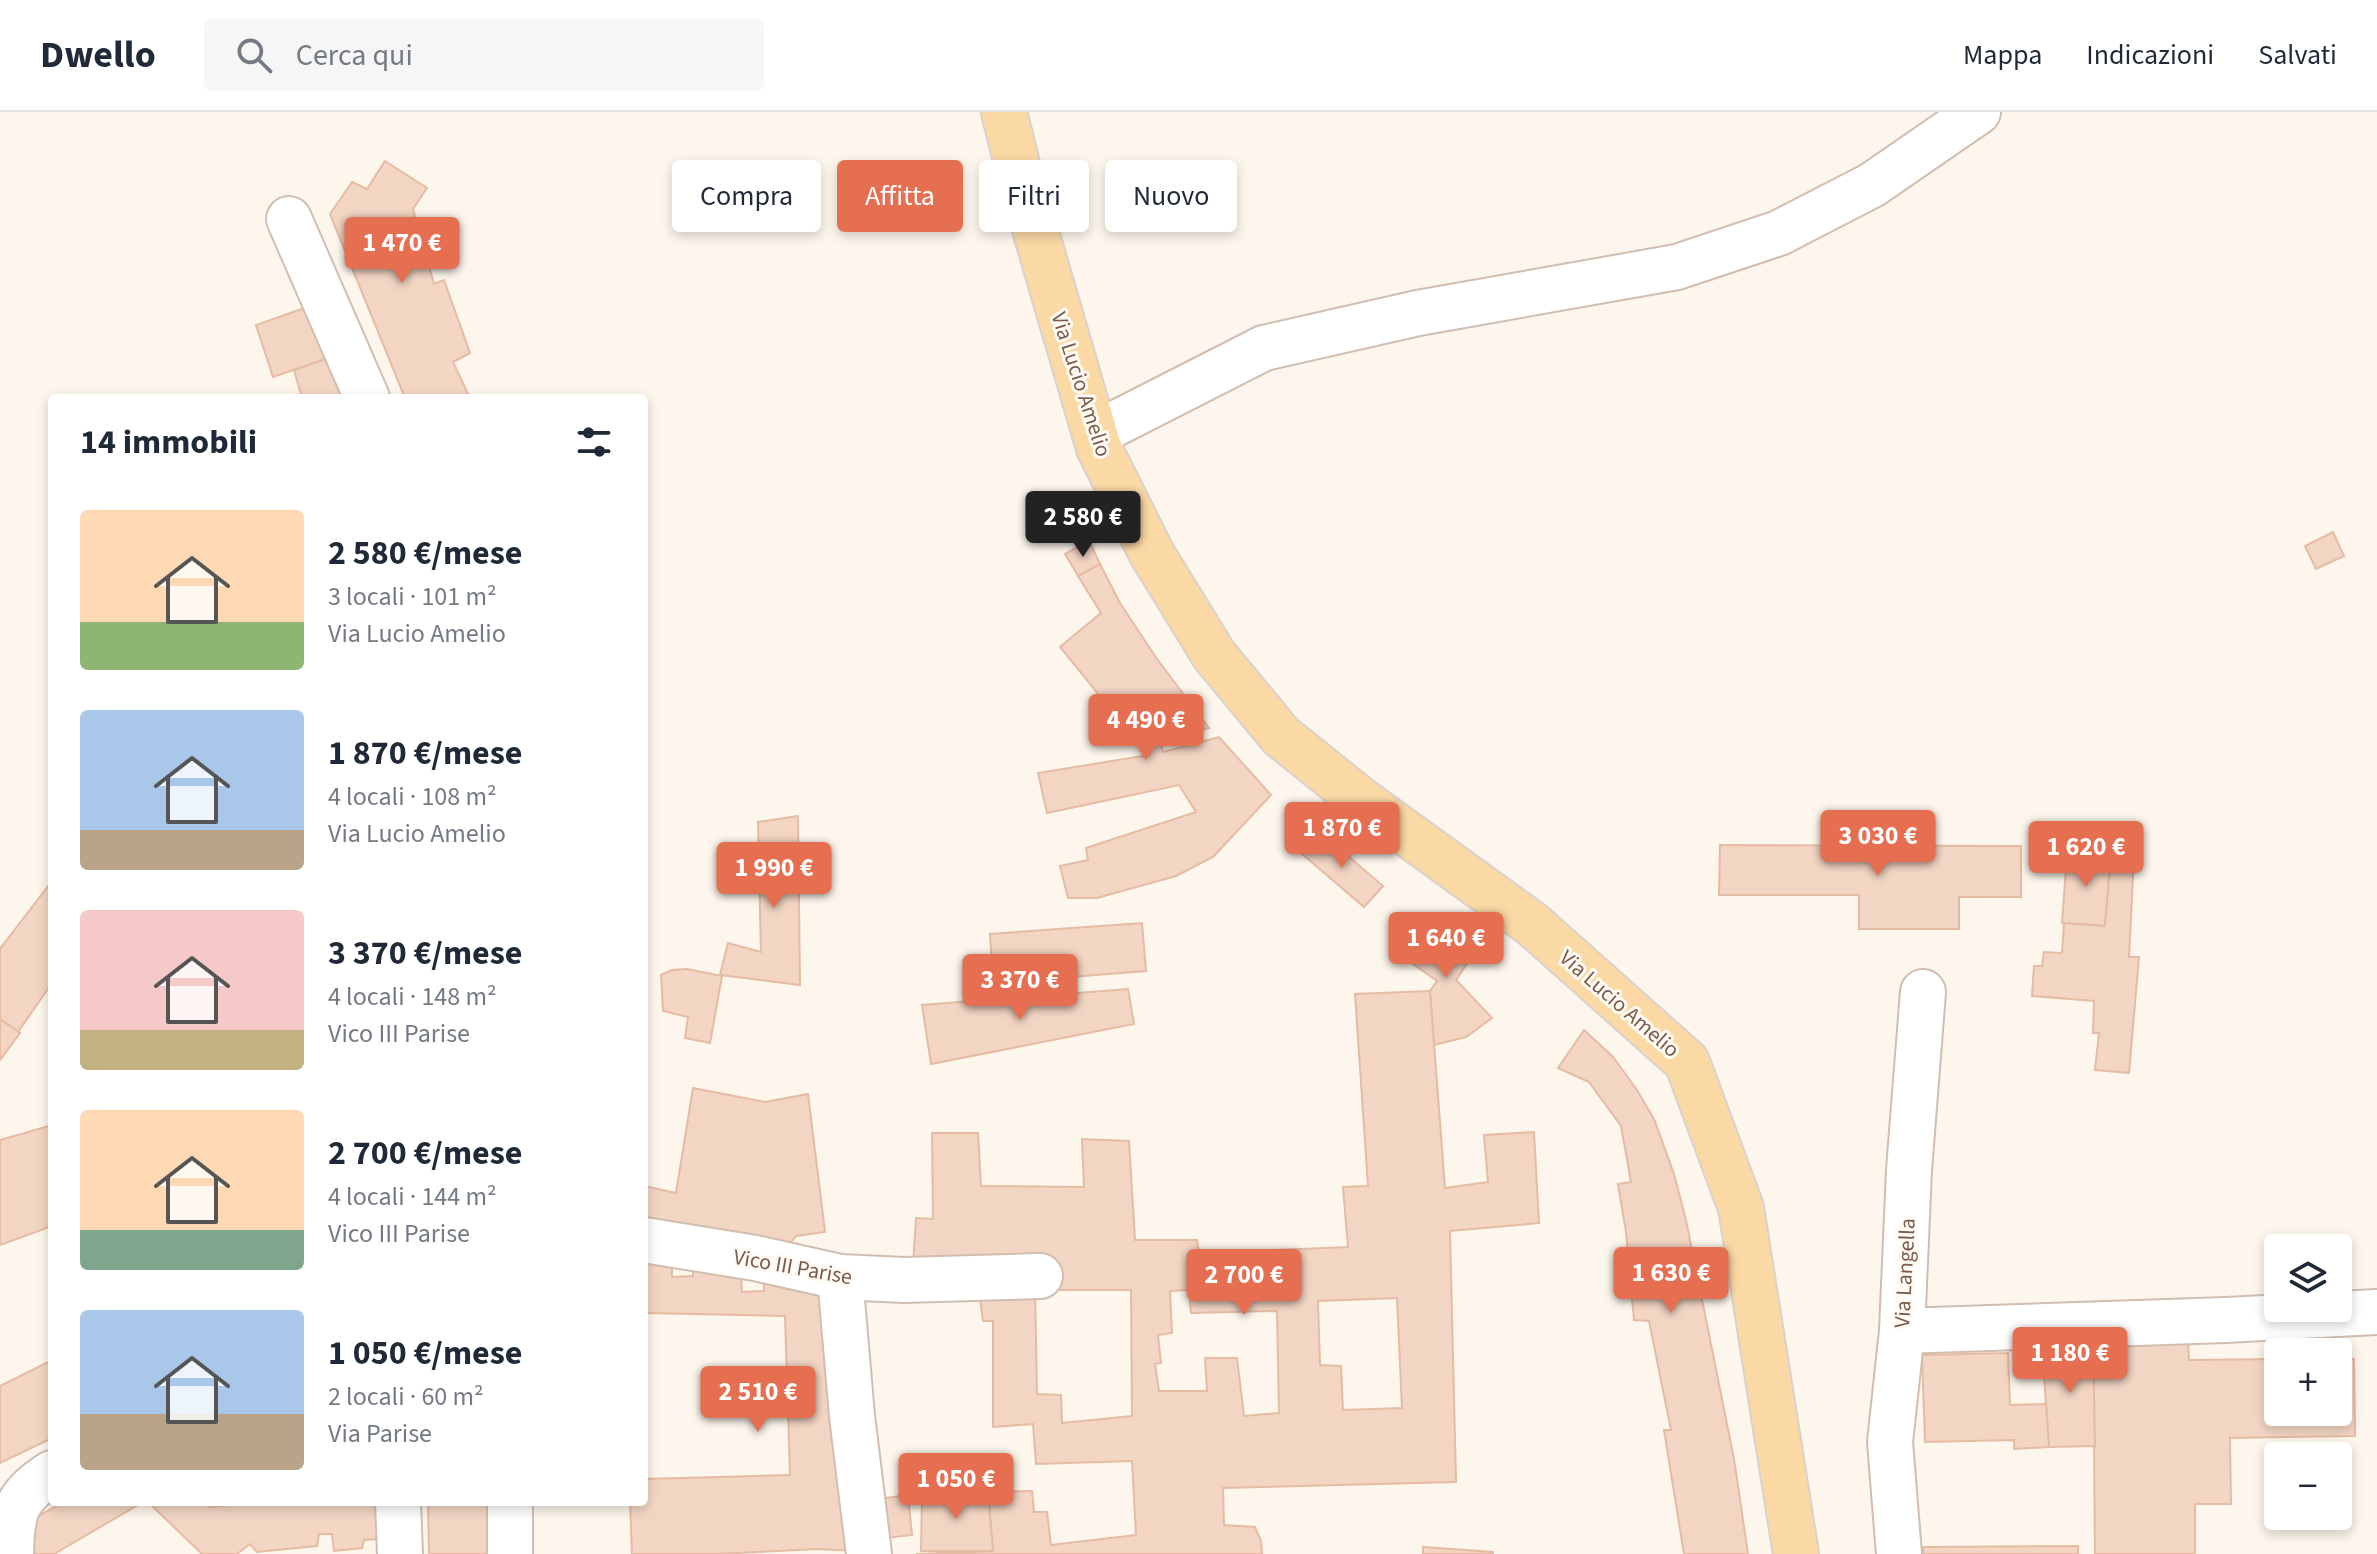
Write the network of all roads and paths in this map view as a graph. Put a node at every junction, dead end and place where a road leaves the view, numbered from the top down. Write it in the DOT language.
graph roads {
  1 [pos="1004,112"];
  2 [pos="1978,112"];
  3 [pos="289,219"];
  4 [pos="365,394"];
  5 [pos="1095,434"];
  6 [pos="1923,992"];
  7 [pos="648,1241"];
  8 [pos="1040,1276"];
  9 [pos="840,1277"];
  10 [pos="2377,1312"];
  11 [pos="1902,1331"];
  12 [pos="27,1483"];
  13 [pos="398,1506"];
  14 [pos="510,1506"];
  15 [pos="11,1554"];
  16 [pos="400,1554"];
  17 [pos="510,1554"];
  18 [pos="869,1554"];
  19 [pos="1796,1554"];
  20 [pos="1899,1554"];
  1 -- 5 [label="main road, Via Lucio Amelio"];
  2 -- 5 [label="street"];
  3 -- 4 [label="street"];
  5 -- 19 [label="main road, Via Lucio Amelio"];
  6 -- 11 [label="street, Via Langella"];
  7 -- 9 [label="street, Vico III Parise"];
  8 -- 9 [label="street, Vico III Parise"];
  9 -- 18 [label="street"];
  10 -- 11 [label="street"];
  11 -- 20 [label="street, Via Langella"];
  12 -- 15 [label="street"];
  13 -- 16 [label="street"];
  14 -- 17 [label="street"];
}
